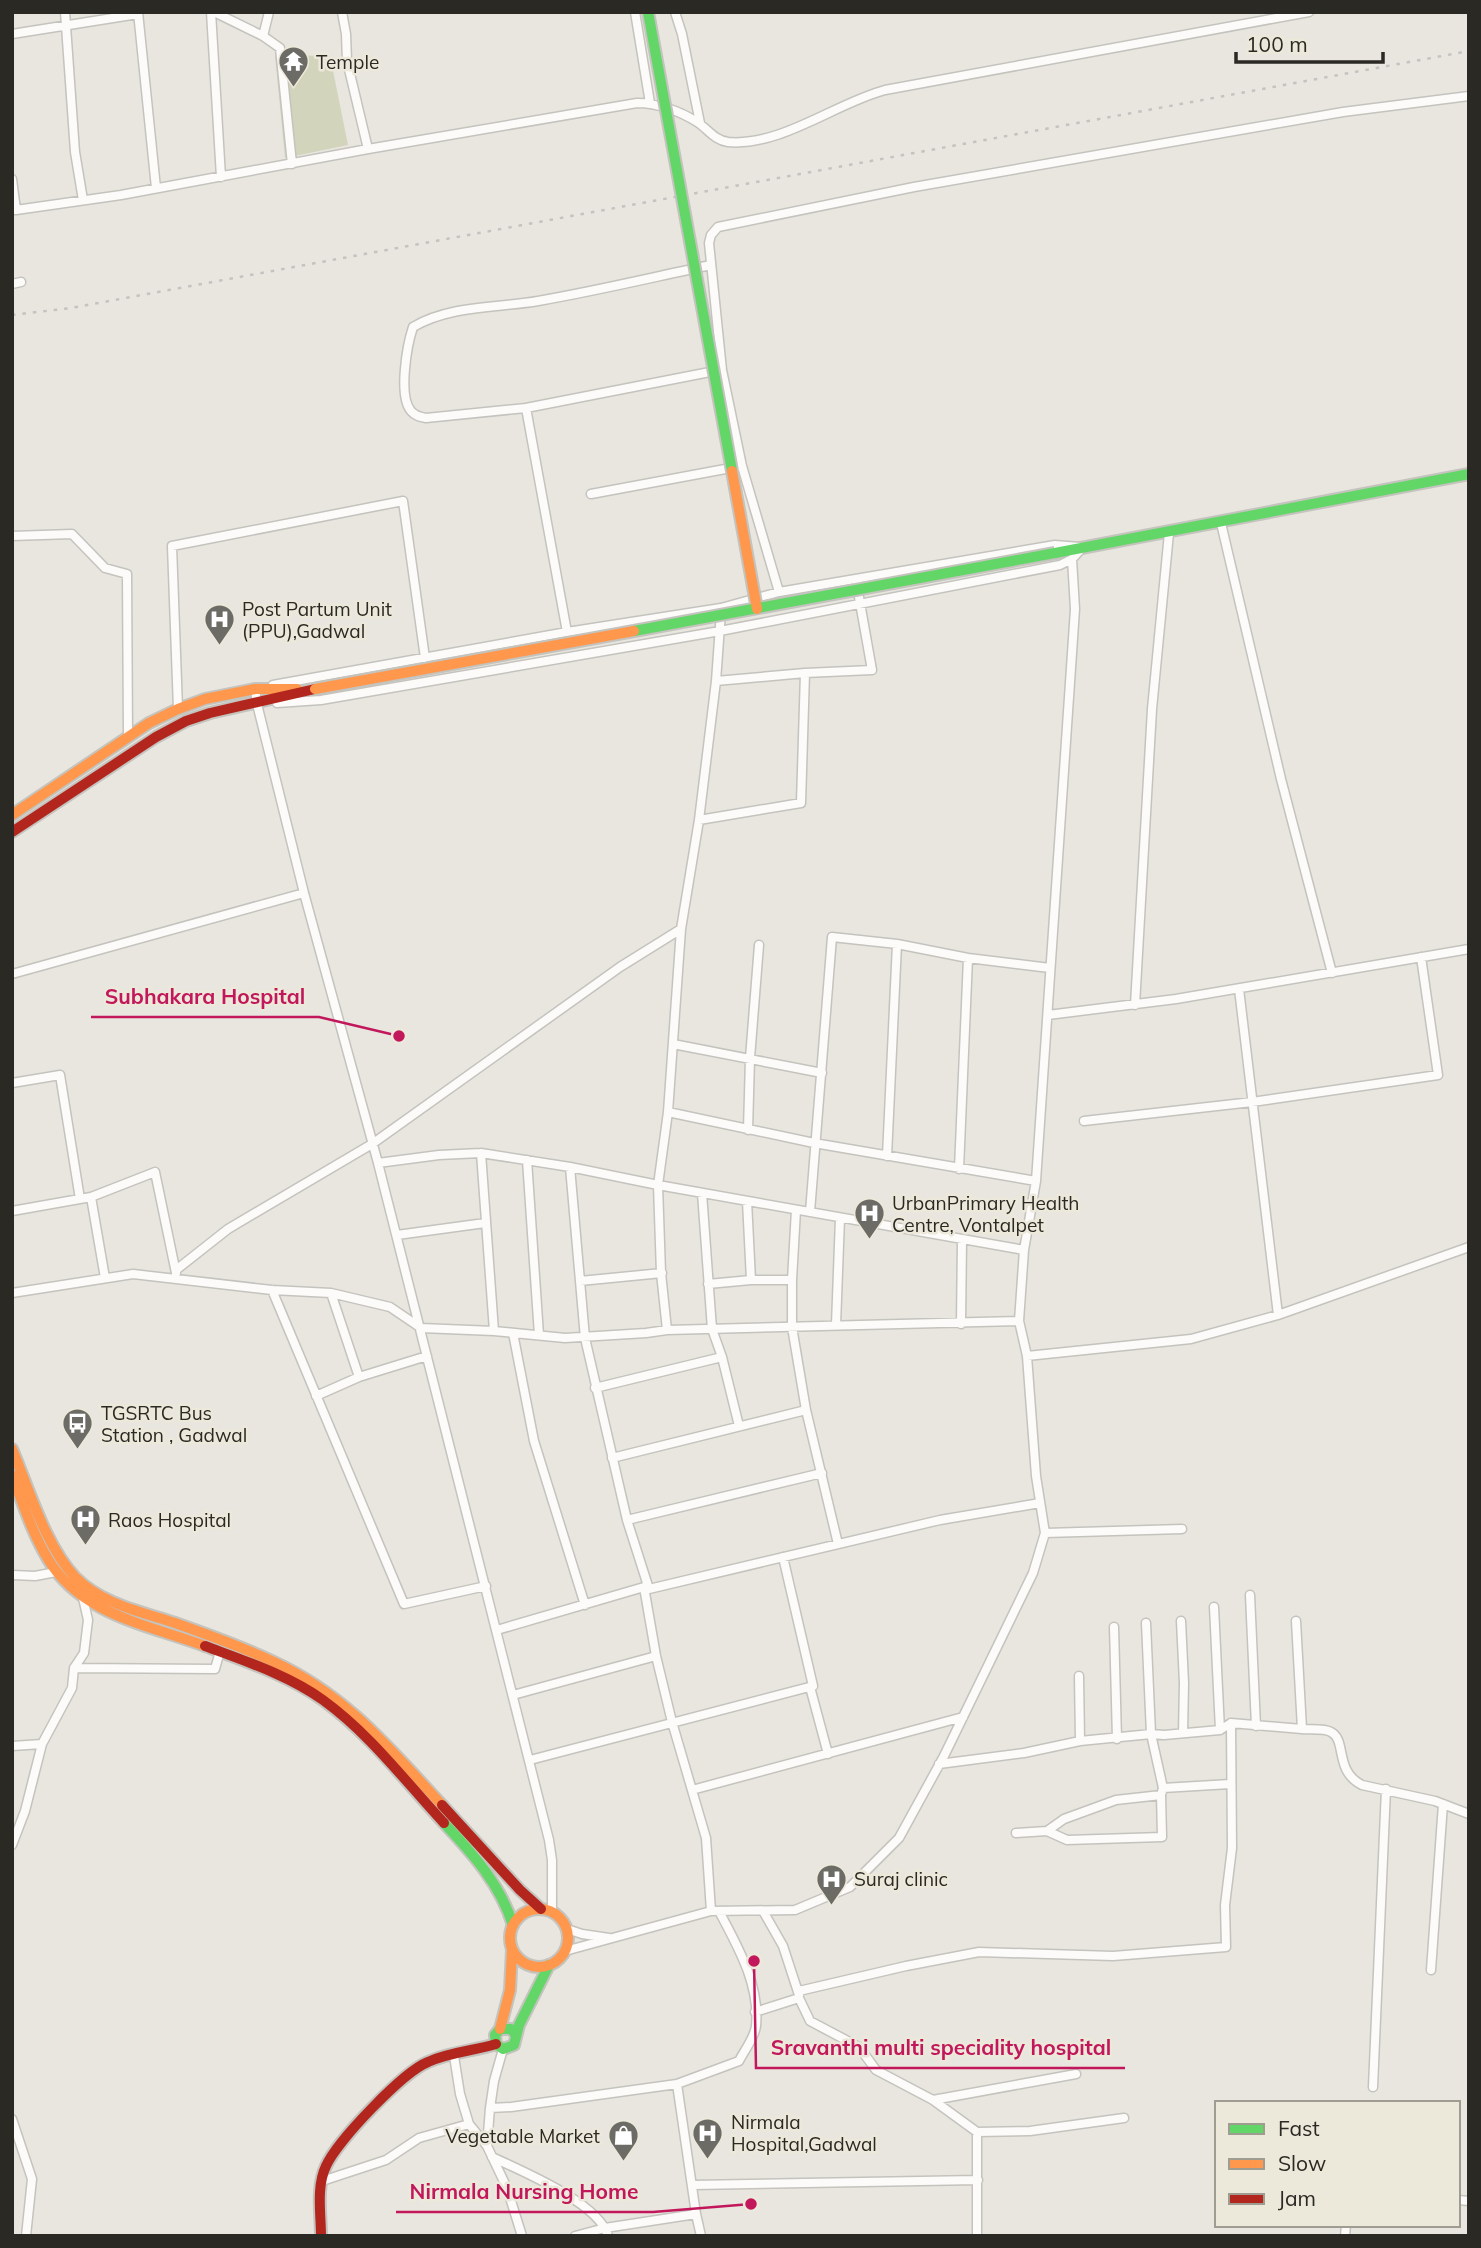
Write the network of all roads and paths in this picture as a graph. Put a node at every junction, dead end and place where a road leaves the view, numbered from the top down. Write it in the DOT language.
graph roads {
  1 [pos="65,12"];
  2 [pos="213,12"];
  3 [pos="269,12"];
  4 [pos="342,12"];
  5 [pos="635,12"];
  6 [pos="648,12"];
  7 [pos="675,12"];
  8 [pos="1309,12"];
  9 [pos="138,13"];
  10 [pos="65,24"];
  11 [pos="12,34"];
  12 [pos="263,36"];
  13 [pos="1469,96"];
  14 [pos="650,103"];
  15 [pos="700,123"];
  16 [pos="368,149"];
  17 [pos="292,164"];
  18 [pos="221,177"];
  19 [pos="12,179"];
  20 [pos="156,188"];
  21 [pos="83,200"];
  22 [pos="14,210"];
  23 [pos="711,265"];
  24 [pos="722,370"];
  25 [pos="526,408"];
  26 [pos="742,466"];
  27 [pos="1469,474"];
  28 [pos="591,494"];
  29 [pos="1221,523"];
  30 [pos="1170,533"];
  31 [pos="12,536"];
  32 [pos="1083,547"];
  33 [pos="1072,558"];
  34 [pos="856,579"];
  35 [pos="779,592"];
  36 [pos="861,603"];
  37 [pos="722,608"];
  38 [pos="757,610"];
  39 [pos="720,631"];
  40 [pos="567,632"];
  41 [pos="425,658"];
  42 [pos="805,673"];
  43 [pos="716,681"];
  44 [pos="255,689"];
  45 [pos="315,689"];
  46 [pos="257,704"];
  47 [pos="178,709"];
  48 [pos="128,737"];
  49 [pos="12,816"];
  50 [pos="699,820"];
  51 [pos="12,832"];
  52 [pos="304,893"];
  53 [pos="681,929"];
  54 [pos="759,944"];
  55 [pos="897,944"];
  56 [pos="1469,949"];
  57 [pos="1421,957"];
  58 [pos="968,958"];
  59 [pos="1050,968"];
  60 [pos="1332,973"];
  61 [pos="12,974"];
  62 [pos="1238,989"];
  63 [pos="1135,1005"];
  64 [pos="1048,1015"];
  65 [pos="673,1044"];
  66 [pos="750,1058"];
  67 [pos="822,1073"];
  68 [pos="12,1083"];
  69 [pos="1252,1102"];
  70 [pos="668,1112"];
  71 [pos="1084,1121"];
  72 [pos="748,1130"];
  73 [pos="372,1143"];
  74 [pos="814,1143"];
  75 [pos="481,1153"];
  76 [pos="887,1156"];
  77 [pos="527,1160"];
  78 [pos="378,1163"];
  79 [pos="570,1167"];
  80 [pos="959,1169"];
  81 [pos="1036,1181"];
  82 [pos="658,1185"];
  83 [pos="702,1194"];
  84 [pos="91,1197"];
  85 [pos="80,1199"];
  86 [pos="747,1201"];
  87 [pos="796,1210"];
  88 [pos="12,1211"];
  89 [pos="810,1212"];
  90 [pos="840,1219"];
  91 [pos="485,1223"];
  92 [pos="397,1235"];
  93 [pos="962,1240"];
  94 [pos="1469,1247"];
  95 [pos="1024,1250"];
  96 [pos="662,1273"];
  97 [pos="176,1275"];
  98 [pos="105,1278"];
  99 [pos="751,1280"];
  100 [pos="792,1280"];
  101 [pos="580,1281"];
  102 [pos="709,1284"];
  103 [pos="272,1290"];
  104 [pos="12,1293"];
  105 [pos="331,1293"];
  106 [pos="1278,1315"];
  107 [pos="1019,1321"];
  108 [pos="961,1324"];
  109 [pos="836,1325"];
  110 [pos="792,1327"];
  111 [pos="421,1328"];
  112 [pos="712,1329"];
  113 [pos="667,1330"];
  114 [pos="494,1331"];
  115 [pos="513,1333"];
  116 [pos="539,1335"];
  117 [pos="585,1338"];
  118 [pos="427,1356"];
  119 [pos="1027,1356"];
  120 [pos="722,1357"];
  121 [pos="359,1377"];
  122 [pos="595,1388"];
  123 [pos="316,1396"];
  124 [pos="806,1409"];
  125 [pos="739,1426"];
  126 [pos="12,1449"];
  127 [pos="612,1458"];
  128 [pos="822,1474"];
  129 [pos="12,1475"];
  130 [pos="1040,1503"];
  131 [pos="627,1520"];
  132 [pos="1182,1529"];
  133 [pos="1045,1533"];
  134 [pos="838,1544"];
  135 [pos="783,1557"];
  136 [pos="56,1572"];
  137 [pos="12,1575"];
  138 [pos="486,1586"];
  139 [pos="646,1588"];
  140 [pos="1250,1595"];
  141 [pos="83,1598"];
  142 [pos="585,1605"];
  143 [pos="1214,1607"];
  144 [pos="1181,1621"];
  145 [pos="1296,1621"];
  146 [pos="1146,1623"];
  147 [pos="1114,1627"];
  148 [pos="497,1630"];
  149 [pos="220,1651"];
  150 [pos="656,1656"];
  151 [pos="74,1668"];
  152 [pos="1079,1676"];
  153 [pos="810,1687"];
  154 [pos="513,1695"];
  155 [pos="963,1717"];
  156 [pos="672,1722"];
  157 [pos="1231,1723"];
  158 [pos="1256,1726"];
  159 [pos="1302,1729"];
  160 [pos="1220,1730"];
  161 [pos="1183,1733"];
  162 [pos="1151,1734"];
  163 [pos="1117,1739"];
  164 [pos="1080,1741"];
  165 [pos="42,1744"];
  166 [pos="12,1746"];
  167 [pos="828,1754"];
  168 [pos="530,1760"];
  169 [pos="939,1765"];
  170 [pos="1230,1784"];
  171 [pos="1386,1789"];
  172 [pos="692,1790"];
  173 [pos="1162,1792"];
  174 [pos="1443,1804"];
  175 [pos="1469,1814"];
  176 [pos="1047,1831"];
  177 [pos="1016,1833"];
  178 [pos="12,1845"];
  179 [pos="547,1910"];
  180 [pos="763,1911"];
  181 [pos="715,1912"];
  182 [pos="513,1925"];
  183 [pos="567,1928"];
  184 [pos="611,1938"];
  185 [pos="512,1948"];
  186 [pos="565,1951"];
  187 [pos="549,1965"];
  188 [pos="1430,1970"];
  189 [pos="799,1994"];
  190 [pos="755,2012"];
  191 [pos="500,2029"];
  192 [pos="515,2034"];
  193 [pos="500,2046"];
  194 [pos="454,2056"];
  195 [pos="1076,2074"];
  196 [pos="677,2084"];
  197 [pos="1373,2087"];
  198 [pos="933,2100"];
  199 [pos="490,2108"];
  200 [pos="1124,2118"];
  201 [pos="12,2119"];
  202 [pos="469,2124"];
  203 [pos="978,2132"];
  204 [pos="487,2146"];
  205 [pos="492,2157"];
  206 [pos="978,2180"];
  207 [pos="322,2181"];
  208 [pos="693,2185"];
  209 [pos="696,2214"];
  210 [pos="607,2232"];
  211 [pos="26,2236"];
  212 [pos="321,2236"];
  213 [pos="522,2236"];
  214 [pos="575,2236"];
  215 [pos="701,2236"];
  216 [pos="977,2236"];
  1 -- 10 [label="street"];
  2 -- 12 [label="street"];
  2 -- 18 [label="street"];
  3 -- 12 [label="street"];
  4 -- 16 [label="street"];
  5 -- 14 [label="street"];
  6 -- 38 [label="main road, bridge"];
  7 -- 15 [label="street"];
  8 -- 15 [label="street"];
  9 -- 10 [label="street"];
  9 -- 20 [label="street"];
  10 -- 11 [label="street"];
  10 -- 21 [label="street"];
  12 -- 17 [label="street"];
  13 -- 23 [label="street"];
  14 -- 15 [label="street"];
  14 -- 16 [label="street"];
  16 -- 17 [label="street"];
  17 -- 18 [label="street"];
  18 -- 20 [label="street"];
  19 -- 22 [label="street"];
  20 -- 21 [label="street"];
  21 -- 22 [label="street"];
  23 -- 24 [label="street"];
  23 -- 25 [label="street"];
  24 -- 25 [label="street"];
  24 -- 26 [label="street"];
  25 -- 40 [label="street"];
  26 -- 28 [label="street"];
  26 -- 35 [label="street"];
  27 -- 29 [label="main road"];
  29 -- 30 [label="main road"];
  29 -- 60 [label="street"];
  30 -- 32 [label="main road"];
  30 -- 63 [label="street"];
  31 -- 48 [label="street"];
  32 -- 33 [label="street"];
  32 -- 34 [label="street"];
  32 -- 38 [label="main road, bridge"];
  33 -- 36 [label="street"];
  33 -- 59 [label="street"];
  34 -- 35 [label="street"];
  34 -- 36 [label="street"];
  35 -- 37 [label="street"];
  36 -- 39 [label="street"];
  36 -- 42 [label="street"];
  37 -- 39 [label="street"];
  37 -- 40 [label="street"];
  38 -- 45 [label="main road, bridge"];
  39 -- 43 [label="street"];
  39 -- 46 [label="street"];
  40 -- 41 [label="street"];
  41 -- 44 [label="street"];
  41 -- 47 [label="street"];
  42 -- 43 [label="street"];
  42 -- 50 [label="street"];
  43 -- 50 [label="street"];
  44 -- 45 [label="main road"];
  44 -- 46 [label="street"];
  44 -- 47 [label="main road"];
  45 -- 46 [label="main road"];
  46 -- 51 [label="main road"];
  46 -- 52 [label="street"];
  47 -- 48 [label="main road"];
  48 -- 49 [label="main road"];
  50 -- 53 [label="street"];
  52 -- 61 [label="street"];
  52 -- 73 [label="street"];
  53 -- 65 [label="street"];
  53 -- 73 [label="street"];
  54 -- 66 [label="street"];
  55 -- 58 [label="street"];
  55 -- 67 [label="street"];
  55 -- 76 [label="street"];
  56 -- 57 [label="street"];
  57 -- 60 [label="street"];
  57 -- 69 [label="street"];
  58 -- 59 [label="street"];
  58 -- 80 [label="street"];
  59 -- 64 [label="street"];
  60 -- 62 [label="street"];
  62 -- 63 [label="street"];
  62 -- 69 [label="street"];
  63 -- 64 [label="street"];
  64 -- 81 [label="street"];
  65 -- 66 [label="street"];
  65 -- 70 [label="street"];
  66 -- 67 [label="street"];
  66 -- 72 [label="street"];
  67 -- 74 [label="street"];
  68 -- 85 [label="street"];
  69 -- 71 [label="street"];
  69 -- 106 [label="street"];
  70 -- 72 [label="street"];
  70 -- 82 [label="street"];
  72 -- 74 [label="street"];
  73 -- 78 [label="street"];
  73 -- 97 [label="street"];
  74 -- 76 [label="street"];
  74 -- 89 [label="street"];
  75 -- 77 [label="street"];
  75 -- 78 [label="street"];
  75 -- 91 [label="street"];
  76 -- 80 [label="street"];
  77 -- 79 [label="street"];
  77 -- 116 [label="street"];
  78 -- 92 [label="street"];
  79 -- 82 [label="street"];
  79 -- 101 [label="street"];
  80 -- 81 [label="street"];
  81 -- 95 [label="street"];
  82 -- 83 [label="street"];
  82 -- 96 [label="street"];
  83 -- 86 [label="street"];
  83 -- 102 [label="street"];
  84 -- 85 [label="street"];
  84 -- 97 [label="street"];
  84 -- 98 [label="street"];
  85 -- 88 [label="street"];
  86 -- 87 [label="street"];
  86 -- 99 [label="street"];
  87 -- 89 [label="street"];
  87 -- 100 [label="street"];
  89 -- 90 [label="street"];
  90 -- 93 [label="street"];
  90 -- 109 [label="street"];
  91 -- 92 [label="street"];
  91 -- 114 [label="street"];
  92 -- 111 [label="street"];
  93 -- 95 [label="street"];
  93 -- 108 [label="street"];
  94 -- 106 [label="street"];
  95 -- 107 [label="street"];
  96 -- 101 [label="street"];
  96 -- 113 [label="street"];
  97 -- 98 [label="street"];
  97 -- 103 [label="street"];
  98 -- 104 [label="street"];
  99 -- 100 [label="street"];
  99 -- 102 [label="street"];
  100 -- 110 [label="street"];
  101 -- 117 [label="street"];
  102 -- 112 [label="street"];
  103 -- 105 [label="street"];
  103 -- 123 [label="street"];
  105 -- 111 [label="street"];
  105 -- 121 [label="street"];
  106 -- 119 [label="street"];
  107 -- 108 [label="street"];
  107 -- 119 [label="street"];
  108 -- 109 [label="street"];
  109 -- 110 [label="street"];
  110 -- 112 [label="street"];
  110 -- 124 [label="street"];
  111 -- 114 [label="street"];
  111 -- 118 [label="street"];
  112 -- 113 [label="street"];
  112 -- 120 [label="street"];
  113 -- 117 [label="street"];
  114 -- 115 [label="street"];
  115 -- 116 [label="street"];
  115 -- 142 [label="street"];
  116 -- 117 [label="street"];
  117 -- 122 [label="street"];
  118 -- 121 [label="street"];
  118 -- 138 [label="street"];
  119 -- 130 [label="street"];
  120 -- 122 [label="street"];
  120 -- 125 [label="street"];
  121 -- 123 [label="street"];
  122 -- 127 [label="street"];
  123 -- 138 [label="street"];
  124 -- 125 [label="street"];
  124 -- 128 [label="street"];
  125 -- 127 [label="street"];
  126 -- 179 [label="main road"];
  127 -- 131 [label="street"];
  128 -- 131 [label="street"];
  128 -- 134 [label="street"];
  129 -- 136 [label="main road"];
  130 -- 133 [label="street"];
  130 -- 134 [label="street"];
  131 -- 139 [label="street"];
  132 -- 133 [label="street"];
  133 -- 155 [label="street"];
  134 -- 135 [label="street"];
  135 -- 139 [label="street"];
  135 -- 153 [label="street"];
  136 -- 137 [label="street"];
  136 -- 141 [label="main road"];
  138 -- 148 [label="street"];
  139 -- 142 [label="street"];
  139 -- 150 [label="street"];
  140 -- 158 [label="street"];
  141 -- 149 [label="main road"];
  141 -- 151 [label="street"];
  142 -- 148 [label="street"];
  143 -- 160 [label="street"];
  144 -- 161 [label="street"];
  145 -- 159 [label="street"];
  146 -- 162 [label="street"];
  147 -- 163 [label="street"];
  148 -- 154 [label="street"];
  149 -- 151 [label="street"];
  149 -- 182 [label="main road"];
  150 -- 154 [label="street"];
  150 -- 156 [label="street"];
  151 -- 165 [label="street"];
  152 -- 164 [label="street"];
  153 -- 156 [label="street"];
  153 -- 167 [label="street"];
  154 -- 168 [label="street"];
  155 -- 167 [label="street"];
  155 -- 169 [label="street"];
  156 -- 168 [label="street"];
  156 -- 172 [label="street"];
  157 -- 158 [label="street"];
  157 -- 160 [label="street"];
  157 -- 170 [label="street"];
  158 -- 159 [label="street"];
  159 -- 171 [label="street"];
  160 -- 161 [label="street"];
  161 -- 162 [label="street"];
  162 -- 163 [label="street"];
  162 -- 173 [label="street"];
  163 -- 164 [label="street"];
  164 -- 169 [label="street"];
  165 -- 166 [label="street"];
  165 -- 178 [label="street"];
  167 -- 172 [label="street"];
  168 -- 179 [label="street"];
  169 -- 180 [label="street"];
  170 -- 173 [label="street"];
  170 -- 189 [label="street"];
  171 -- 174 [label="street"];
  171 -- 197 [label="street"];
  172 -- 181 [label="street"];
  173 -- 176 [label="street"];
  173 -- 176 [label="street"];
  174 -- 175 [label="street"];
  174 -- 188 [label="street"];
  176 -- 177 [label="street"];
  179 -- 182 [label="main road"];
  179 -- 183 [label="main road"];
  180 -- 181 [label="street"];
  180 -- 189 [label="street"];
  181 -- 184 [label="street"];
  181 -- 190 [label="street"];
  182 -- 185 [label="main road"];
  183 -- 184 [label="street"];
  183 -- 186 [label="main road"];
  184 -- 186 [label="street"];
  185 -- 187 [label="main road"];
  185 -- 191 [label="main road"];
  186 -- 187 [label="main road"];
  187 -- 192 [label="main road"];
  189 -- 190 [label="street"];
  189 -- 198 [label="street"];
  190 -- 196 [label="street"];
  191 -- 192 [label="main road"];
  191 -- 193 [label="main road"];
  192 -- 193 [label="main road"];
  193 -- 194 [label="main road"];
  193 -- 199 [label="street"];
  194 -- 202 [label="street"];
  194 -- 207 [label="main road"];
  195 -- 198 [label="street"];
  196 -- 199 [label="street"];
  196 -- 208 [label="street"];
  198 -- 203 [label="street"];
  199 -- 204 [label="street"];
  200 -- 203 [label="street"];
  201 -- 211 [label="street"];
  202 -- 204 [label="street"];
  202 -- 207 [label="street"];
  203 -- 206 [label="street"];
  204 -- 205 [label="street"];
  205 -- 210 [label="street"];
  205 -- 213 [label="street"];
  206 -- 208 [label="street"];
  206 -- 216 [label="street"];
  207 -- 212 [label="main road"];
  208 -- 209 [label="street"];
  209 -- 210 [label="street"];
  209 -- 215 [label="street"];
  210 -- 214 [label="street"];
}
